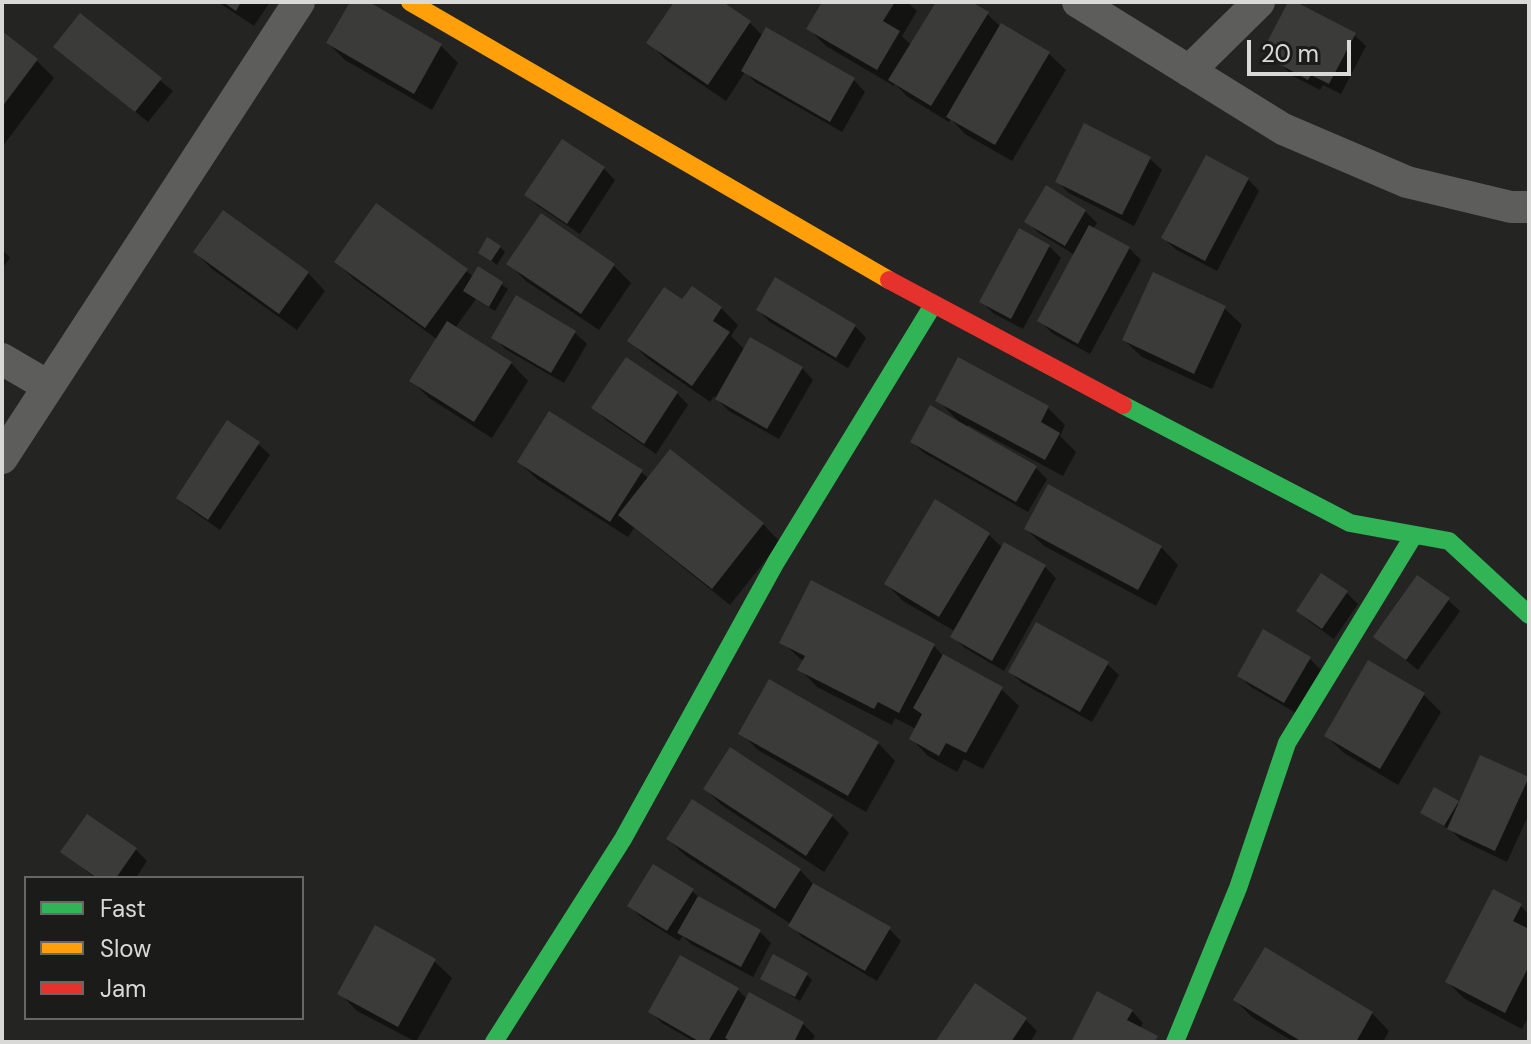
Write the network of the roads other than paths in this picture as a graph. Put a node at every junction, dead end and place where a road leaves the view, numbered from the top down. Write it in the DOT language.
graph roads {
  1 [pos="299,2"];
  2 [pos="410,2"];
  3 [pos="1078,2"];
  4 [pos="1259,2"];
  5 [pos="1189,71"];
  6 [pos="1529,207"];
  7 [pos="933,305"];
  8 [pos="2,359"];
  9 [pos="48,386"];
  10 [pos="2,458"];
  11 [pos="1414,535"];
  12 [pos="1529,615"];
  13 [pos="494,1042"];
  14 [pos="1175,1042"];
  1 -- 9 [label="street"];
  2 -- 7 [label="street"];
  3 -- 5 [label="street"];
  4 -- 5 [label="street"];
  5 -- 6 [label="street"];
  7 -- 11 [label="street"];
  7 -- 13 [label="street"];
  8 -- 9 [label="street"];
  9 -- 10 [label="street"];
  11 -- 12 [label="street"];
  11 -- 14 [label="street"];
}
